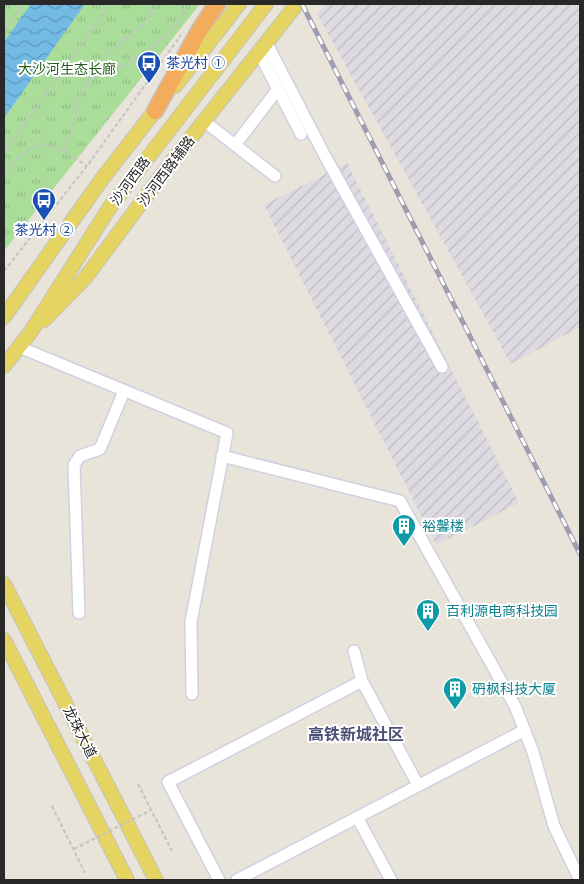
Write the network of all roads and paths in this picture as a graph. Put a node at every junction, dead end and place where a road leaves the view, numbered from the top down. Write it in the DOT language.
graph roads {
  1 [pos="23,4"];
  2 [pos="110,4"];
  3 [pos="158,4"];
  4 [pos="188,4"];
  5 [pos="217,4"];
  6 [pos="239,4"];
  7 [pos="266,4"];
  8 [pos="296,4"];
  9 [pos="4,31"];
  10 [pos="182,35"];
  11 [pos="262,46"];
  12 [pos="87,80"];
  13 [pos="278,89"];
  14 [pos="155,111"];
  15 [pos="204,121"];
  16 [pos="301,134"];
  17 [pos="234,145"];
  18 [pos="64,151"];
  19 [pos="4,154"];
  20 [pos="87,166"];
  21 [pos="4,174"];
  22 [pos="275,176"];
  23 [pos="4,271"];
  24 [pos="4,317"];
  25 [pos="30,333"];
  26 [pos="19,347"];
  27 [pos="4,366"];
  28 [pos="442,367"];
  29 [pos="124,391"];
  30 [pos="222,456"];
  31 [pos="4,584"];
  32 [pos="79,613"];
  33 [pos="4,640"];
  34 [pos="354,651"];
  35 [pos="362,681"];
  36 [pos="192,694"];
  37 [pos="525,730"];
  38 [pos="138,784"];
  39 [pos="418,785"];
  40 [pos="52,806"];
  41 [pos="151,810"];
  42 [pos="357,817"];
  43 [pos="74,849"];
  44 [pos="172,852"];
  45 [pos="85,873"];
  46 [pos="127,880"];
  47 [pos="156,880"];
  48 [pos="219,880"];
  49 [pos="237,880"];
  50 [pos="391,880"];
  51 [pos="580,880"];
  1 -- 9 [label="path"];
  2 -- 19 [label="path"];
  3 -- 12 [label="path"];
  4 -- 12 [label="path"];
  5 -- 14 [label="highway"];
  6 -- 14 [label="main road, 沙河西路"];
  7 -- 25 [label="main road, 沙河西路"];
  8 -- 11 [label="main road, 沙河西路辅路"];
  10 -- 20 [label="path"];
  11 -- 13 [label="street"];
  11 -- 15 [label="main road, 沙河西路辅路"];
  11 -- 28 [label="street"];
  12 -- 18 [label="path"];
  13 -- 16 [label="street"];
  13 -- 17 [label="street"];
  14 -- 24 [label="main road, 沙河西路"];
  15 -- 17 [label="street"];
  15 -- 25 [label="main road, 沙河西路辅路"];
  17 -- 22 [label="street"];
  18 -- 20 [label="path"];
  18 -- 21 [label="path"];
  20 -- 23 [label="path"];
  25 -- 26 [label="main road, 沙河西路"];
  26 -- 27 [label="main road, 沙河西路"];
  26 -- 29 [label="street"];
  29 -- 30 [label="street"];
  29 -- 32 [label="street"];
  30 -- 36 [label="street"];
  30 -- 37 [label="street"];
  31 -- 47 [label="main road, 龙珠大道"];
  33 -- 46 [label="main road, 龙珠大道"];
  34 -- 35 [label="street"];
  35 -- 39 [label="street"];
  35 -- 48 [label="street"];
  37 -- 39 [label="street"];
  37 -- 51 [label="street"];
  38 -- 41 [label="path"];
  39 -- 42 [label="street"];
  40 -- 43 [label="path"];
  41 -- 43 [label="path, bridge"];
  41 -- 44 [label="path"];
  42 -- 49 [label="street"];
  42 -- 50 [label="street"];
  43 -- 45 [label="path"];
}
